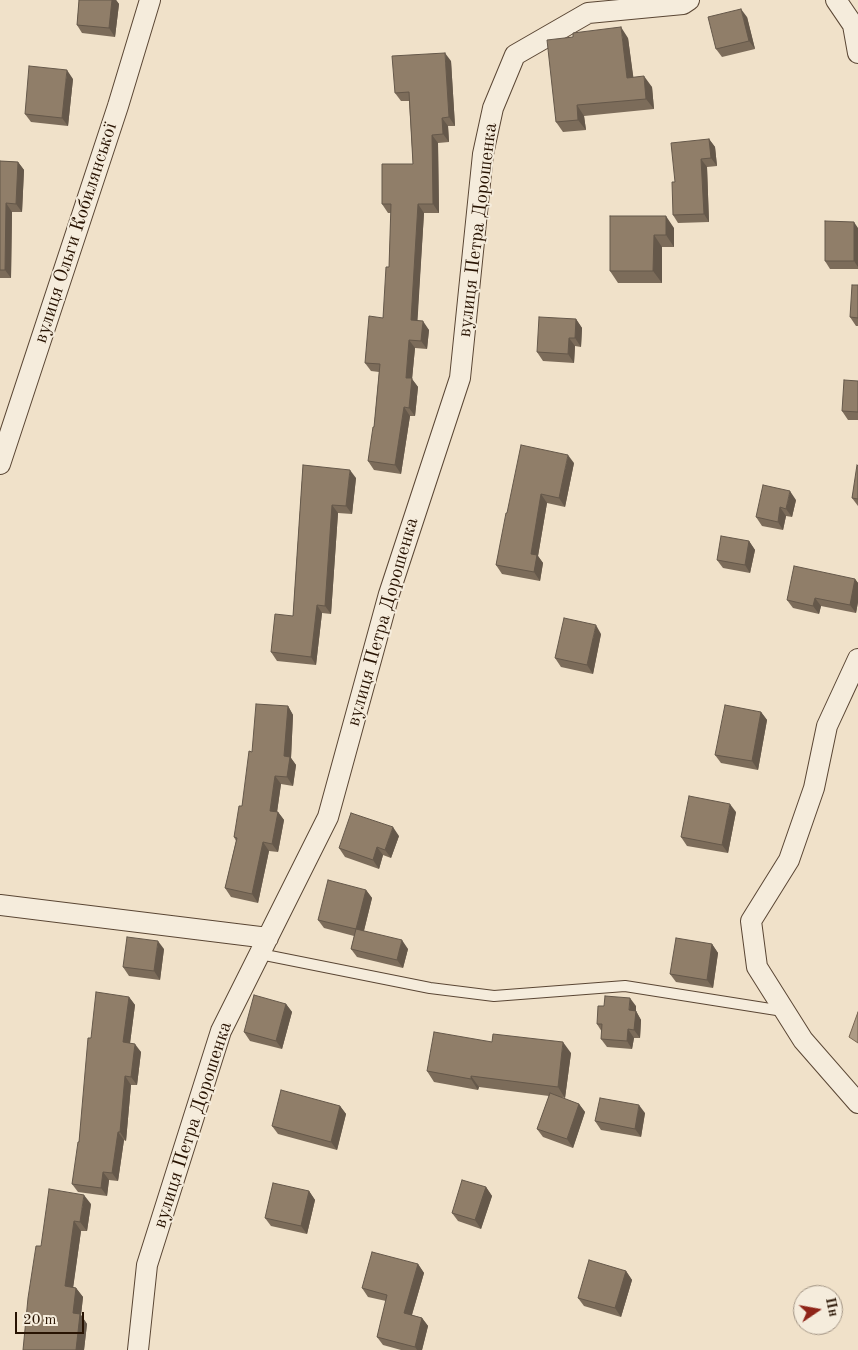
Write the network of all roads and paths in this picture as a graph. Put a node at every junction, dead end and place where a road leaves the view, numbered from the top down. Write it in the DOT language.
graph roads {
  1 [pos="150,0"];
  2 [pos="689,0"];
  3 [pos="836,0"];
  4 [pos="858,52"];
  5 [pos="0,464"];
  6 [pos="858,659"];
  7 [pos="0,906"];
  8 [pos="264,946"];
  9 [pos="784,1011"];
  10 [pos="858,1103"];
  11 [pos="138,1350"];
  1 -- 5 [label="street, вулиця Ольги Кобилянської"];
  2 -- 8 [label="street, вулиця Петра Дорошенка"];
  3 -- 4 [label="street"];
  6 -- 9 [label="street"];
  7 -- 8 [label="street"];
  8 -- 9 [label="lane"];
  8 -- 11 [label="street, вулиця Петра Дорошенка"];
  9 -- 10 [label="street"];
}
